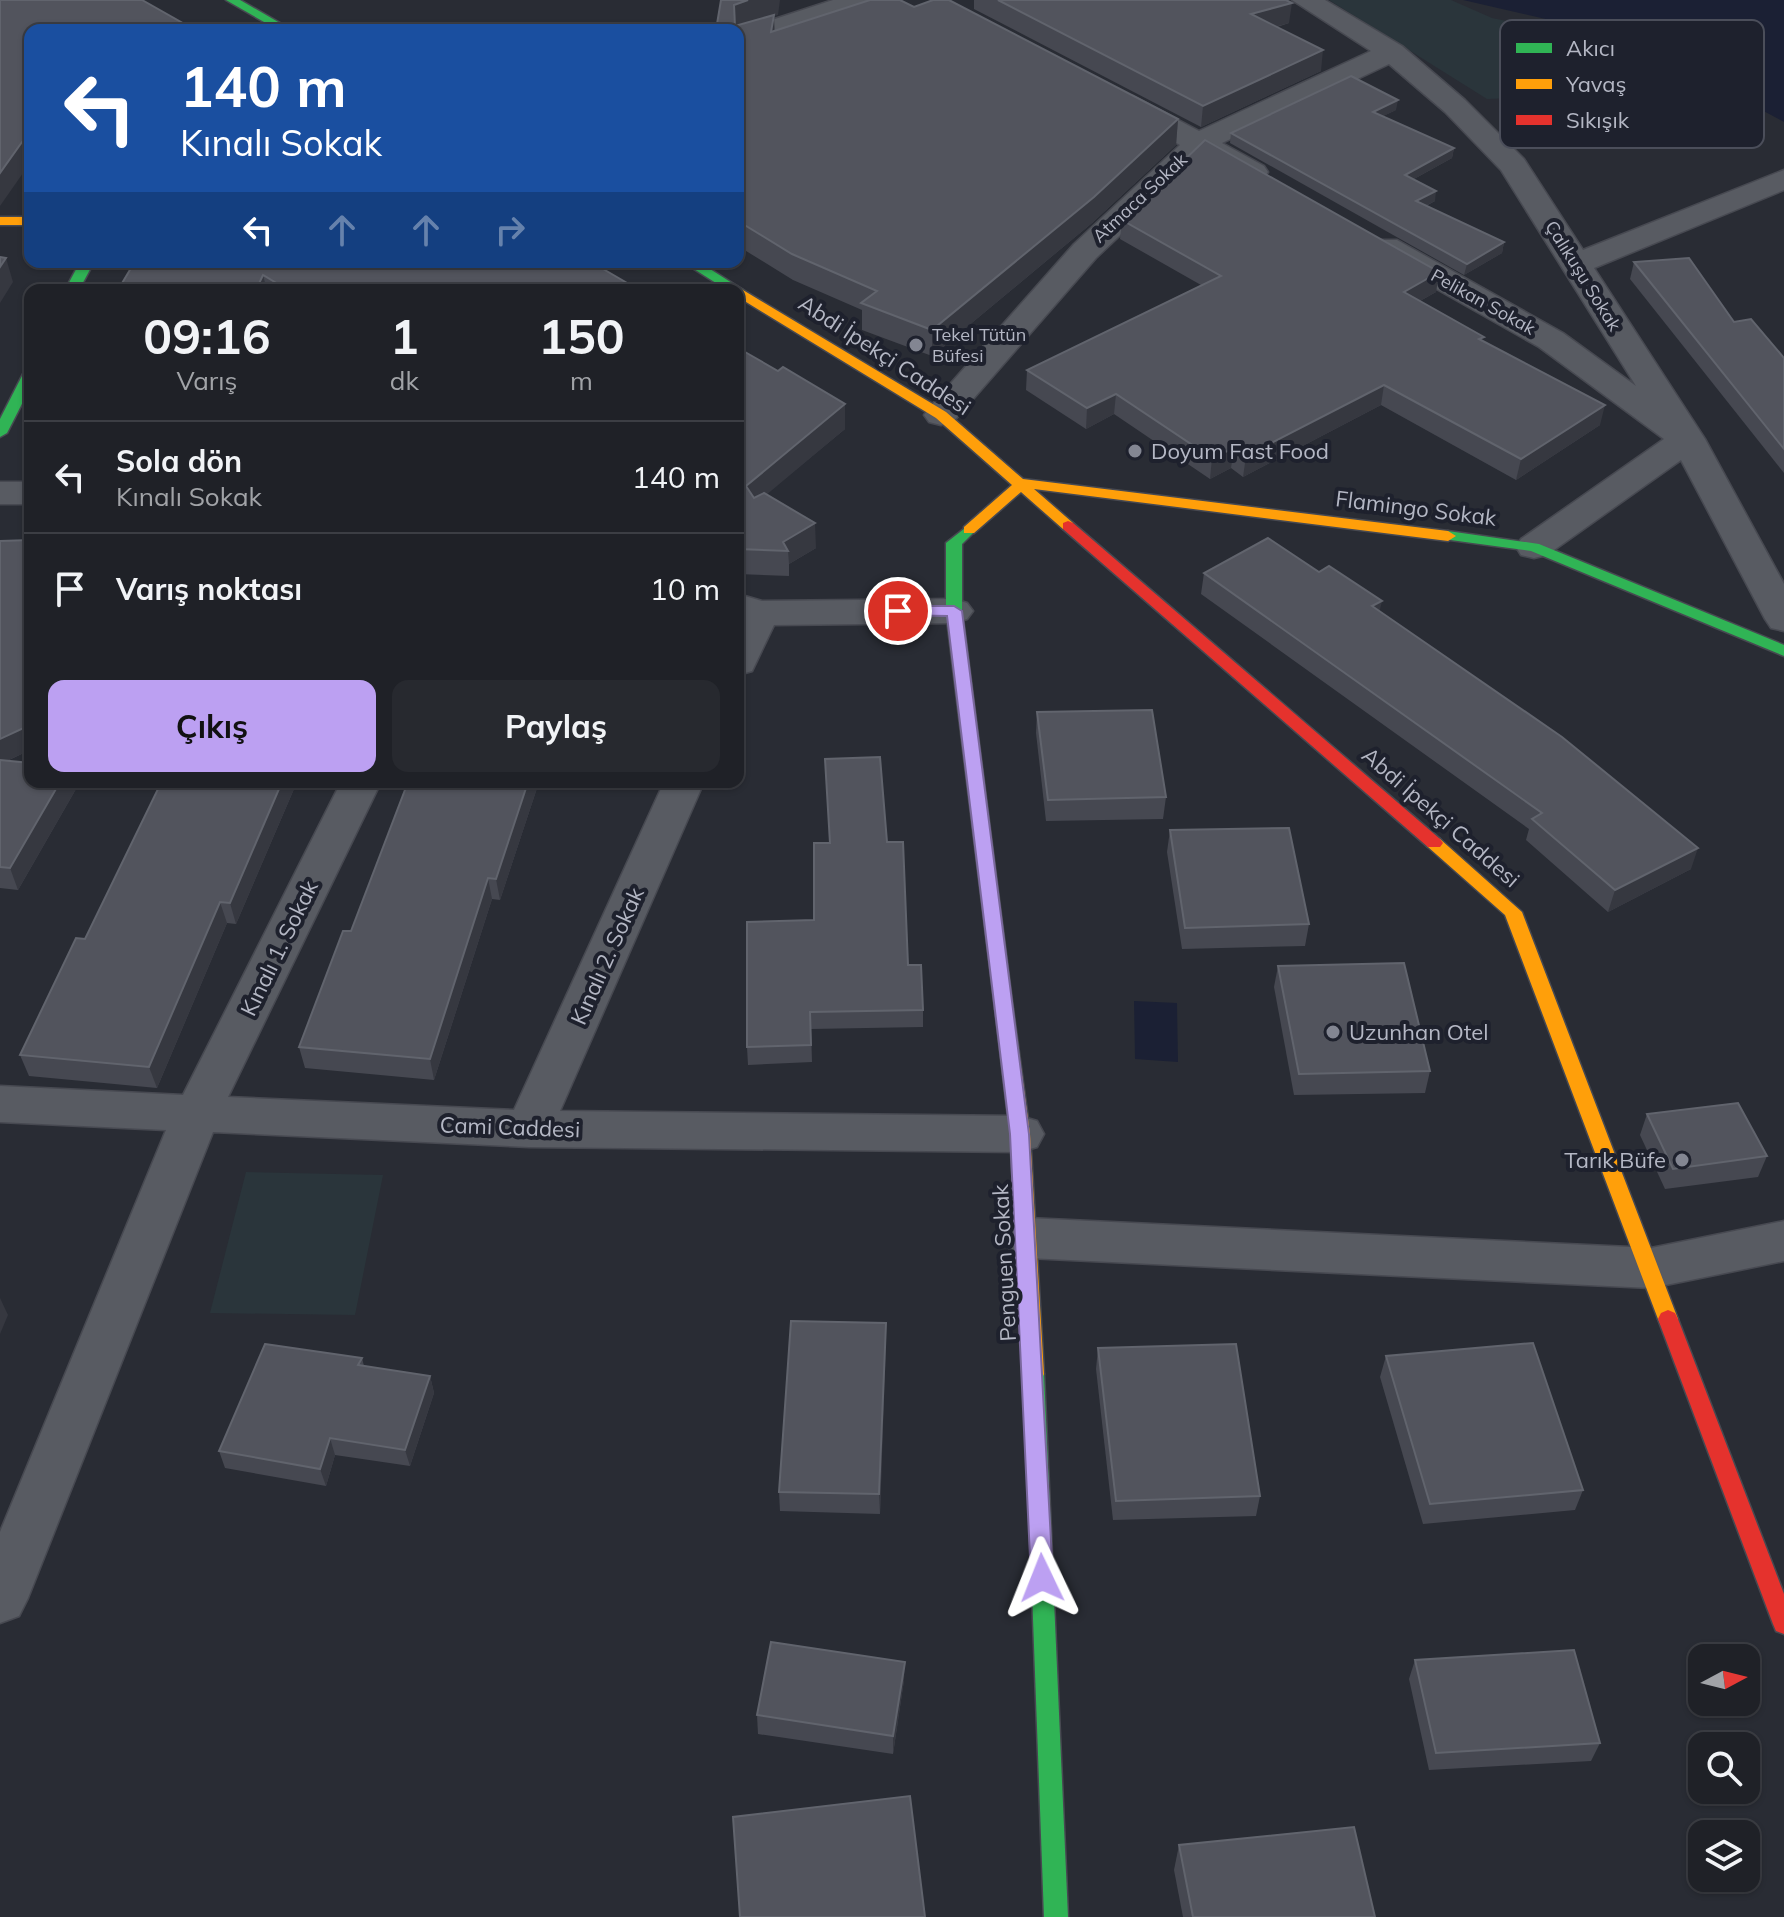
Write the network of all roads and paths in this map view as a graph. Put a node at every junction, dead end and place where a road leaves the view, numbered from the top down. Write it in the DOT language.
graph roads {
  1 [pos="232,0"];
  2 [pos="861,0"];
  3 [pos="1306,0"];
  4 [pos="275,24"];
  5 [pos="744,38"];
  6 [pos="1392,52"];
  7 [pos="1092,85"];
  8 [pos="1200,142"];
  9 [pos="1784,179"];
  10 [pos="1281,188"];
  11 [pos="0,221"];
  12 [pos="24,221"];
  13 [pos="1362,233"];
  14 [pos="1576,264"];
  15 [pos="700,268"];
  16 [pos="726,284"];
  17 [pos="744,295"];
  18 [pos="24,386"];
  19 [pos="941,415"];
  20 [pos="0,433"];
  21 [pos="1687,439"];
  22 [pos="1023,483"];
  23 [pos="0,493"];
  24 [pos="24,493"];
  25 [pos="1534,547"];
  26 [pos="749,610"];
  27 [pos="954,611"];
  28 [pos="1784,619"];
  29 [pos="744,634"];
  30 [pos="1784,651"];
  31 [pos="358,788"];
  32 [pos="681,788"];
  33 [pos="0,1104"];
  34 [pos="196,1115"];
  35 [pos="529,1129"];
  36 [pos="1020,1134"];
  37 [pos="1028,1238"];
  38 [pos="1784,1241"];
  39 [pos="1651,1268"];
  40 [pos="0,1598"];
  41 [pos="1784,1624"];
  42 [pos="1056,1917"];
  1 -- 4 [label="street"];
  2 -- 5 [label="street"];
  3 -- 6 [label="street, Çalıkuşu Sokak"];
  6 -- 8 [label="street, Atmaca Sokak"];
  6 -- 14 [label="street, Çalıkuşu Sokak"];
  7 -- 8 [label="street"];
  8 -- 10 [label="street"];
  8 -- 19 [label="street, Atmaca Sokak"];
  9 -- 14 [label="street"];
  11 -- 12 [label="street"];
  13 -- 21 [label="street, Pelikan Sokak"];
  14 -- 21 [label="street, Çalıkuşu Sokak"];
  15 -- 16 [label="street, Abdi İpekçi Caddesi"];
  17 -- 19 [label="street, Abdi İpekçi Caddesi"];
  18 -- 20 [label="street"];
  19 -- 22 [label="street, Abdi İpekçi Caddesi"];
  21 -- 25 [label="street"];
  21 -- 28 [label="street, Çalıkuşu Sokak"];
  22 -- 25 [label="street, Flamingo Sokak"];
  22 -- 27 [label="street, Penguen Sokak"];
  22 -- 39 [label="street, Abdi İpekçi Caddesi"];
  23 -- 24 [label="street"];
  25 -- 30 [label="street, Flamingo Sokak"];
  26 -- 27 [label="street"];
  26 -- 29 [label="street"];
  27 -- 36 [label="street, Penguen Sokak"];
  31 -- 34 [label="street, Kınalı 1. Sokak"];
  32 -- 35 [label="street, Kınalı 2. Sokak"];
  33 -- 34 [label="street, Cami Caddesi"];
  34 -- 35 [label="street, Cami Caddesi"];
  34 -- 40 [label="street, Kınalı 1. Sokak"];
  35 -- 36 [label="street, Cami Caddesi"];
  36 -- 37 [label="street, Penguen Sokak"];
  37 -- 39 [label="street"];
  37 -- 42 [label="street, Penguen Sokak"];
  38 -- 39 [label="street"];
  39 -- 41 [label="street, Abdi İpekçi Caddesi"];
}
